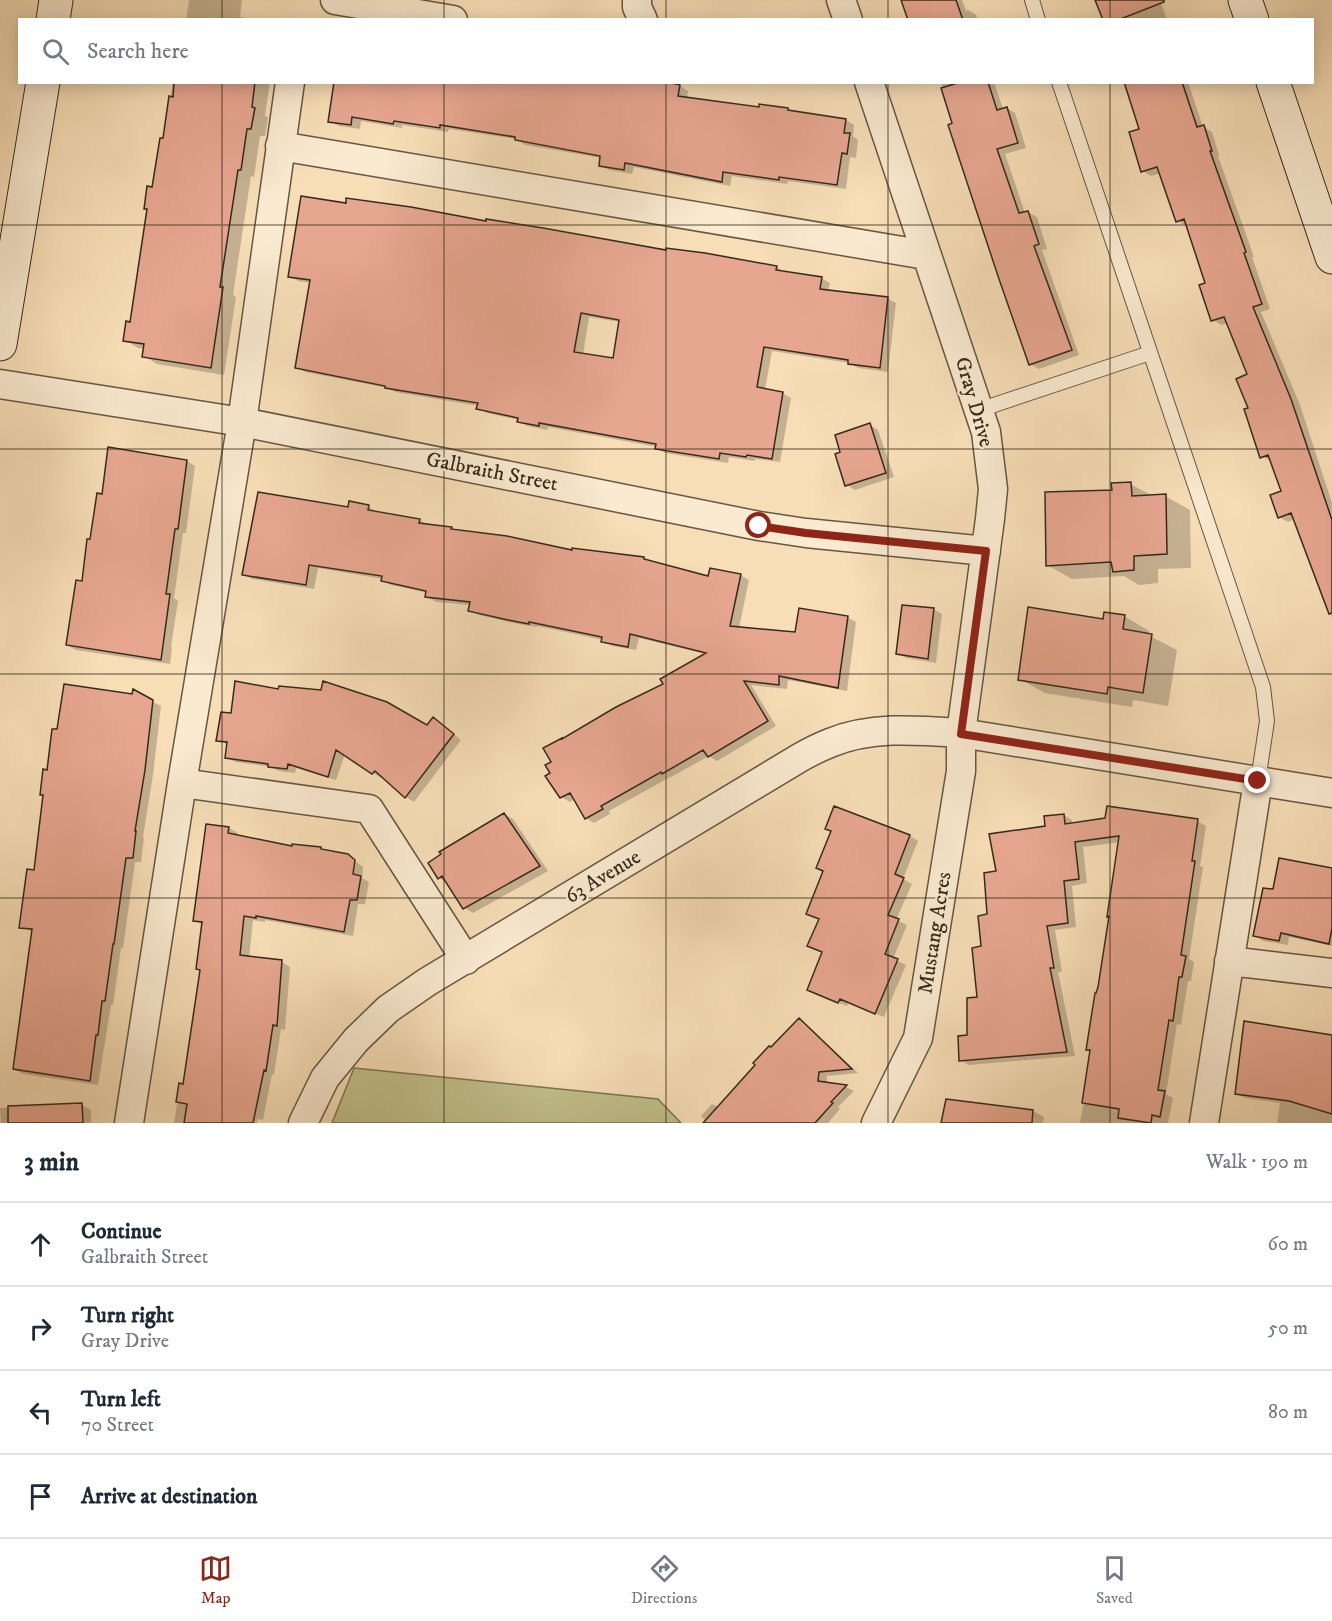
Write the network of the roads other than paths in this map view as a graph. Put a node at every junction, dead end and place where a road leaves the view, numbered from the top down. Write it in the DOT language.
graph roads {
  1 [pos="56,0"];
  2 [pos="335,0"];
  3 [pos="637,0"];
  4 [pos="841,0"];
  5 [pos="1032,0"];
  6 [pos="1245,0"];
  7 [pos="53,18"];
  8 [pos="441,18"];
  9 [pos="641,18"];
  10 [pos="847,18"];
  11 [pos="1037,18"];
  12 [pos="1251,18"];
  13 [pos="43,84"];
  14 [pos="290,84"];
  15 [pos="870,84"];
  16 [pos="1060,84"];
  17 [pos="1274,84"];
  18 [pos="280,146"];
  19 [pos="1318,175"];
  20 [pos="926,255"];
  21 [pos="1332,257"];
  22 [pos="0,344"];
  23 [pos="1150,352"];
  24 [pos="0,384"];
  25 [pos="980,410"];
  26 [pos="242,422"];
  27 [pos="986,551"];
  28 [pos="961,734"];
  29 [pos="1258,781"];
  30 [pos="182,783"];
  31 [pos="1332,793"];
  32 [pos="466,960"];
  33 [pos="1229,961"];
  34 [pos="1332,973"];
  35 [pos="129,1123"];
  36 [pos="303,1123"];
  37 [pos="876,1123"];
  38 [pos="1204,1123"];
  1 -- 7 [label="main road"];
  2 -- 8 [label="street"];
  3 -- 9 [label="street"];
  4 -- 10 [label="street"];
  5 -- 11 [label="lane"];
  6 -- 12 [label="main road"];
  13 -- 22 [label="main road"];
  14 -- 18 [label="street"];
  15 -- 20 [label="street, Gray Drive"];
  16 -- 23 [label="lane"];
  17 -- 19 [label="main road"];
  18 -- 20 [label="street"];
  18 -- 26 [label="street"];
  19 -- 21 [label="main road"];
  20 -- 25 [label="street, Gray Drive"];
  23 -- 25 [label="lane"];
  23 -- 29 [label="lane"];
  24 -- 26 [label="street, Galbraith Street"];
  25 -- 27 [label="street, Gray Drive"];
  26 -- 27 [label="street, Galbraith Street"];
  26 -- 30 [label="street"];
  27 -- 28 [label="street, Gray Drive"];
  28 -- 29 [label="street, 63 Avenue"];
  28 -- 32 [label="street, 63 Avenue"];
  28 -- 37 [label="street, Mustang Acres"];
  29 -- 31 [label="street, 63 Avenue"];
  29 -- 33 [label="street"];
  30 -- 32 [label="street"];
  30 -- 35 [label="street"];
  32 -- 36 [label="street, 63 Avenue"];
  33 -- 34 [label="street"];
  33 -- 38 [label="street"];
}
